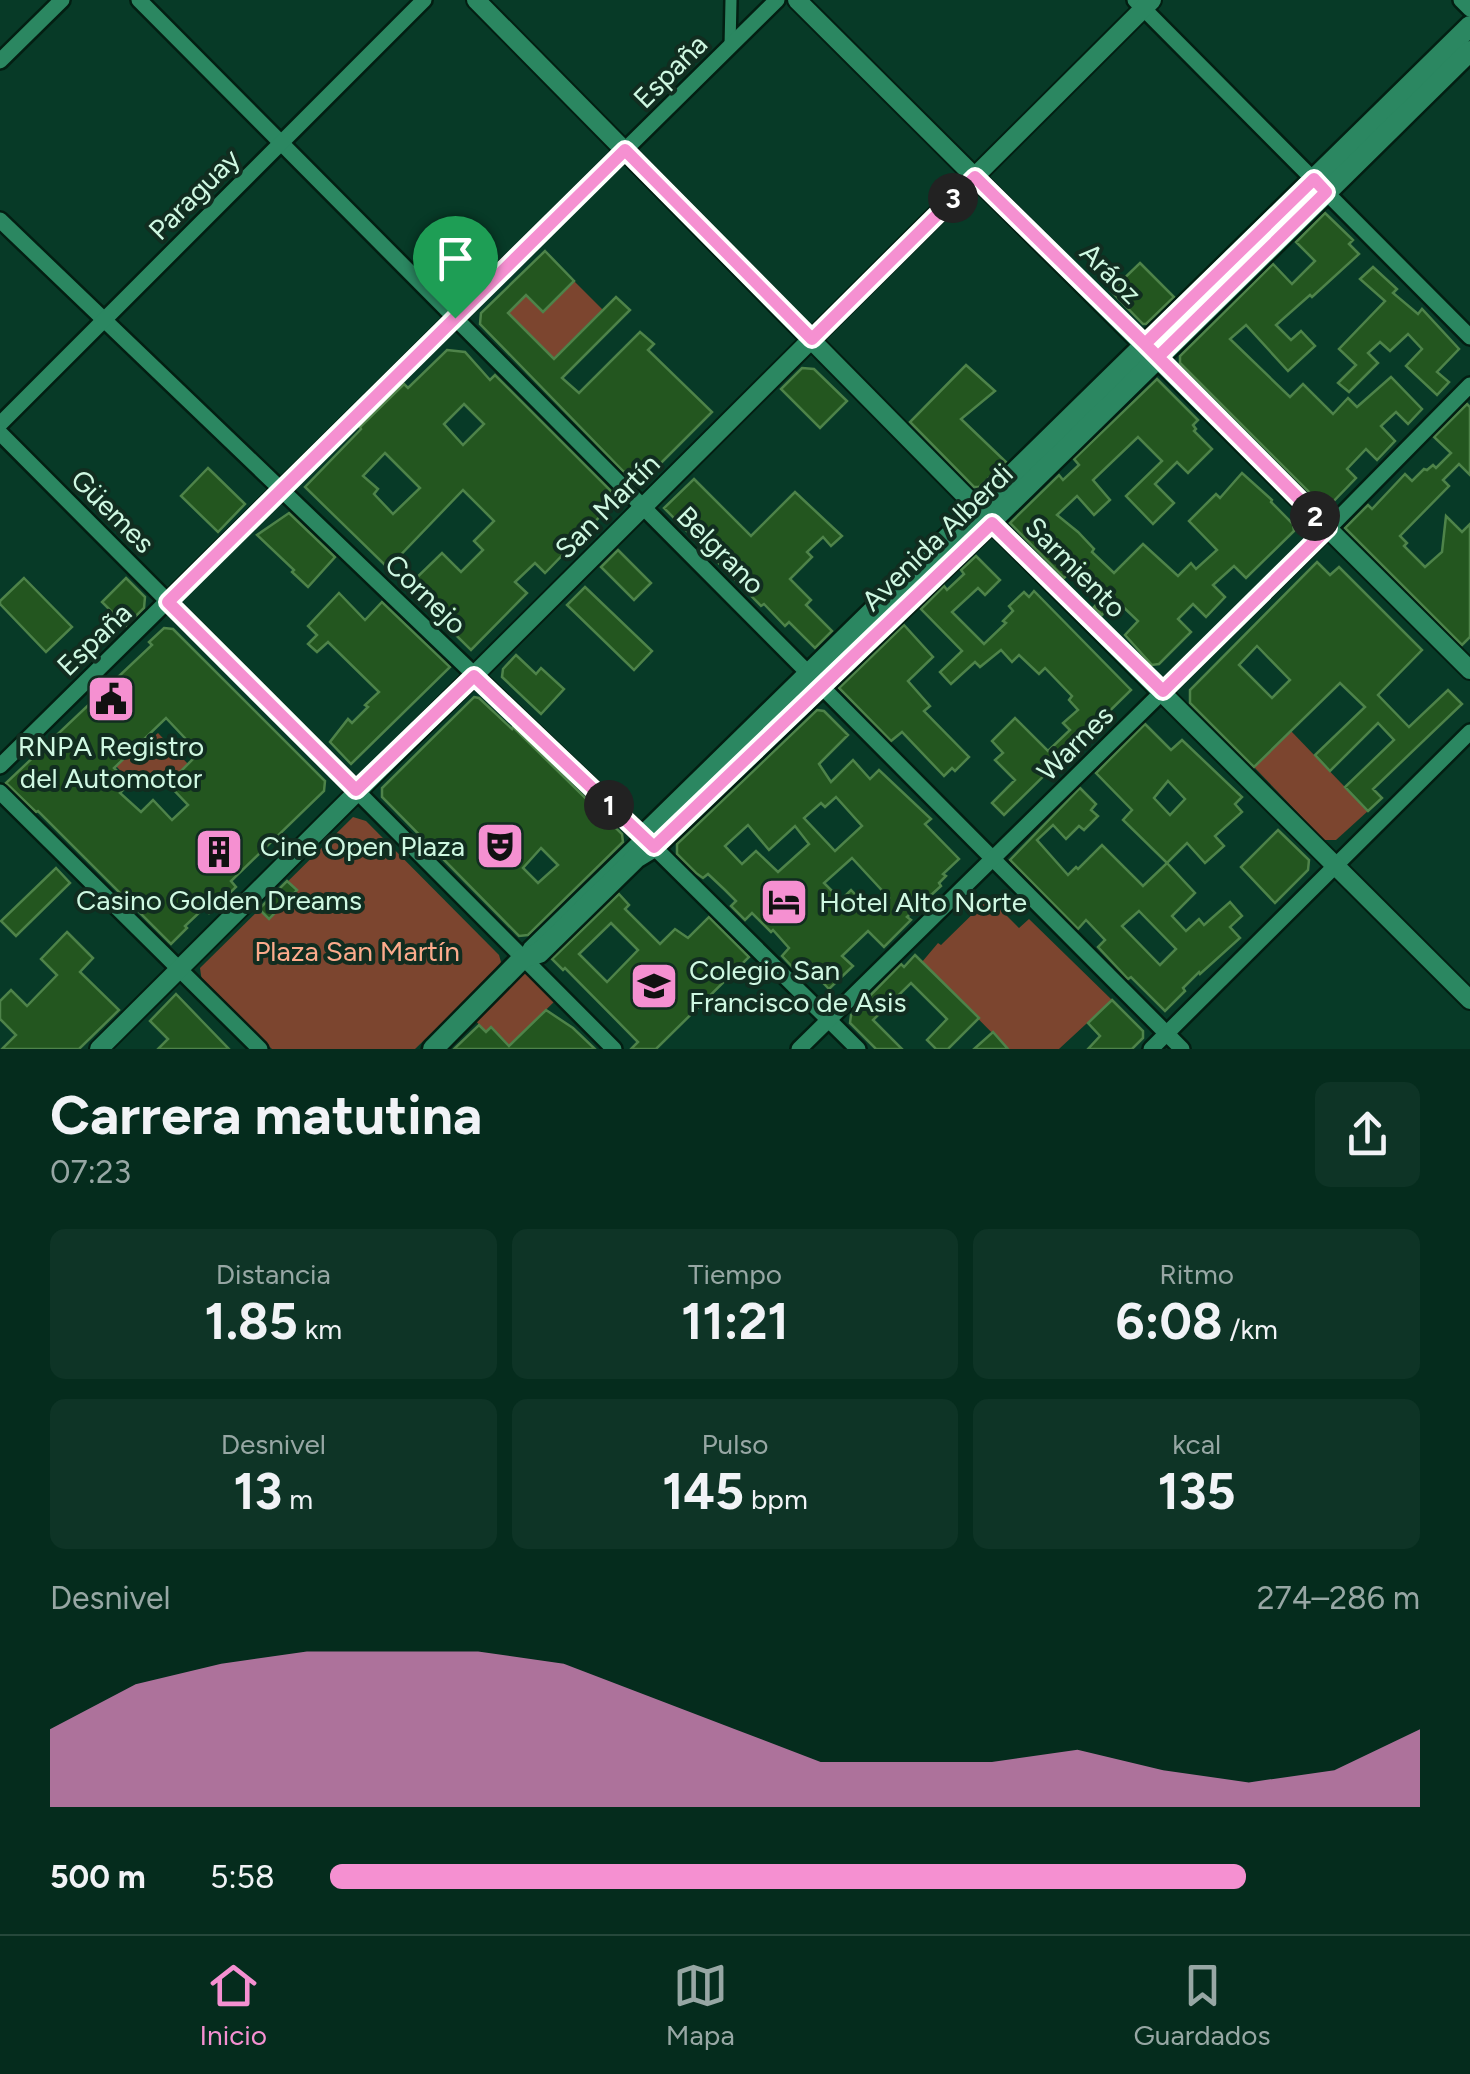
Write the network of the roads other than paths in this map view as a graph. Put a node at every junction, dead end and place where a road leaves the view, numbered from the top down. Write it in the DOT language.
graph roads {
  1 [pos="62,0"];
  2 [pos="139,0"];
  3 [pos="424,0"];
  4 [pos="476,0"];
  5 [pos="731,0"];
  6 [pos="777,0"];
  7 [pos="797,0"];
  8 [pos="1461,0"];
  9 [pos="1144,3"];
  10 [pos="1470,9"];
  11 [pos="1470,26"];
  12 [pos="730,47"];
  13 [pos="1470,51"];
  14 [pos="0,62"];
  15 [pos="280,144"];
  16 [pos="625,150"];
  17 [pos="975,177"];
  18 [pos="1320,186"];
  19 [pos="0,220"];
  20 [pos="455,318"];
  21 [pos="104,320"];
  22 [pos="1470,337"];
  23 [pos="812,339"];
  24 [pos="1151,351"];
  25 [pos="1470,385"];
  26 [pos="0,424"];
  27 [pos="0,433"];
  28 [pos="282,488"];
  29 [pos="644,507"];
  30 [pos="985,516"];
  31 [pos="1328,528"];
  32 [pos="168,602"];
  33 [pos="1470,670"];
  34 [pos="474,676"];
  35 [pos="815,681"];
  36 [pos="1163,691"];
  37 [pos="1470,732"];
  38 [pos="0,766"];
  39 [pos="356,790"];
  40 [pos="0,792"];
  41 [pos="648,842"];
  42 [pos="994,858"];
  43 [pos="1336,865"];
  44 [pos="523,958"];
  45 [pos="178,969"];
  46 [pos="1470,1000"];
  47 [pos="828,1019"];
  48 [pos="1167,1034"];
  49 [pos="99,1049"];
  50 [pos="260,1049"];
  51 [pos="433,1049"];
  52 [pos="614,1049"];
  53 [pos="798,1049"];
  54 [pos="858,1049"];
  55 [pos="1152,1049"];
  56 [pos="1182,1049"];
  1 -- 14 [label="street"];
  2 -- 15 [label="street, Belgrano"];
  3 -- 15 [label="street, Paraguay"];
  4 -- 16 [label="street, Sarmiento"];
  5 -- 12 [label="street"];
  6 -- 12 [label="street, España"];
  7 -- 17 [label="street, Aráoz"];
  8 -- 10 [label="street"];
  9 -- 17 [label="street, San Martín"];
  9 -- 18 [label="street"];
  11 -- 18 [label="main road, Avenida Alberdi"];
  12 -- 16 [label="street, España"];
  13 -- 18 [label="main road, Avenida Alberdi"];
  15 -- 20 [label="street, Belgrano"];
  15 -- 21 [label="street, Paraguay"];
  16 -- 20 [label="street, España"];
  16 -- 23 [label="street, Sarmiento"];
  17 -- 23 [label="street, San Martín"];
  17 -- 24 [label="street, Aráoz"];
  18 -- 22 [label="street"];
  18 -- 24 [label="main road, Avenida Alberdi"];
  19 -- 21 [label="street, Cornejo"];
  20 -- 28 [label="street, España"];
  20 -- 29 [label="street, Belgrano"];
  21 -- 26 [label="street, Paraguay"];
  21 -- 28 [label="street, Cornejo"];
  23 -- 29 [label="street, San Martín"];
  23 -- 30 [label="street, Sarmiento"];
  24 -- 30 [label="main road, Avenida Alberdi"];
  24 -- 31 [label="street, Aráoz"];
  25 -- 31 [label="street, Warnes"];
  27 -- 32 [label="street, Güemes"];
  28 -- 32 [label="street, España"];
  28 -- 34 [label="street, Cornejo"];
  29 -- 34 [label="street, San Martín"];
  29 -- 35 [label="street, Belgrano"];
  30 -- 35 [label="main road, Avenida Alberdi"];
  30 -- 36 [label="street, Sarmiento"];
  31 -- 33 [label="street, Aráoz"];
  31 -- 36 [label="street, Warnes"];
  32 -- 38 [label="street, España"];
  32 -- 39 [label="street, Güemes"];
  34 -- 39 [label="street, San Martín"];
  34 -- 41 [label="street, Cornejo"];
  35 -- 41 [label="main road, Avenida Alberdi"];
  35 -- 42 [label="street, Belgrano"];
  36 -- 42 [label="street, Warnes"];
  36 -- 43 [label="street, Sarmiento"];
  37 -- 43 [label="street"];
  39 -- 44 [label="street, Güemes"];
  39 -- 45 [label="street, San Martín"];
  40 -- 45 [label="street"];
  41 -- 44 [label="main road, Avenida Alberdi"];
  41 -- 47 [label="street, Cornejo"];
  42 -- 47 [label="street, Warnes"];
  42 -- 48 [label="street, Belgrano"];
  43 -- 46 [label="street, Sarmiento"];
  43 -- 48 [label="street"];
  44 -- 51 [label="main road, Avenida Alberdi"];
  44 -- 52 [label="street, Güemes"];
  45 -- 49 [label="street, San Martín"];
  45 -- 50 [label="street"];
  47 -- 53 [label="street, Warnes"];
  47 -- 54 [label="street, Cornejo"];
  48 -- 55 [label="street"];
  48 -- 56 [label="street, Belgrano"];
}
